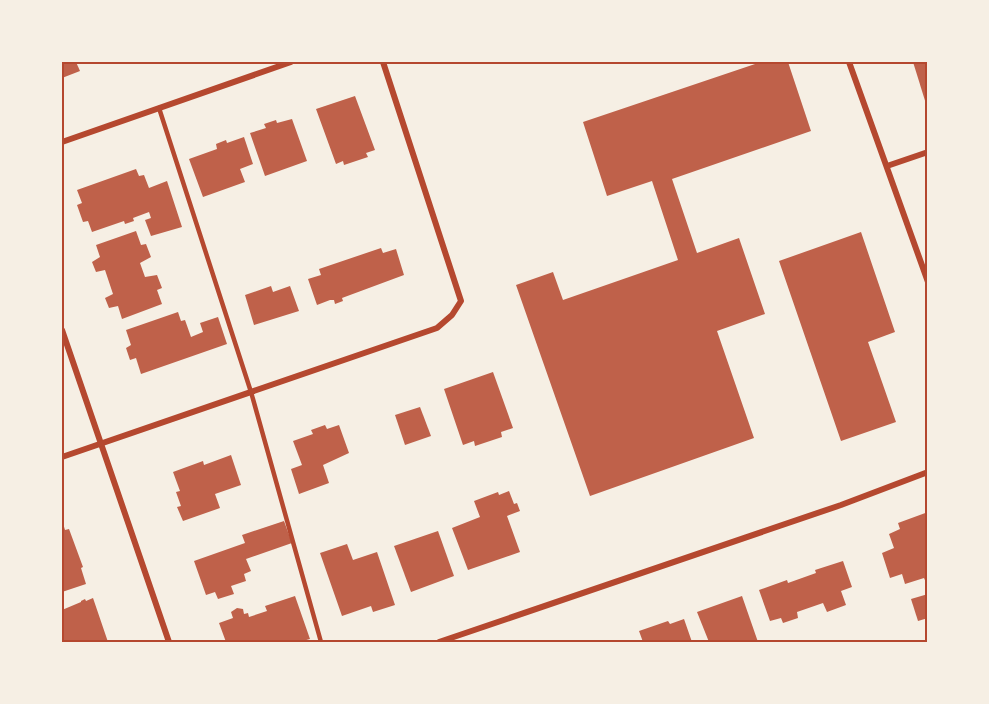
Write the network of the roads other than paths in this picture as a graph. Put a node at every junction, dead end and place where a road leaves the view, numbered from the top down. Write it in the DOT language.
graph roads {
  1 [pos="291,62"];
  2 [pos="383,62"];
  3 [pos="849,62"];
  4 [pos="159,108"];
  5 [pos="62,142"];
  6 [pos="927,152"];
  7 [pos="886,166"];
  8 [pos="927,282"];
  9 [pos="62,330"];
  10 [pos="251,392"];
  11 [pos="100,444"];
  12 [pos="62,457"];
  13 [pos="927,472"];
  14 [pos="169,642"];
  15 [pos="321,642"];
  16 [pos="439,642"];
  1 -- 4 [label="street"];
  2 -- 10 [label="street"];
  3 -- 7 [label="street"];
  4 -- 5 [label="street"];
  4 -- 10 [label="lane"];
  6 -- 7 [label="street"];
  7 -- 8 [label="street"];
  9 -- 11 [label="street"];
  10 -- 11 [label="street"];
  10 -- 15 [label="lane"];
  11 -- 12 [label="street"];
  11 -- 14 [label="street"];
  13 -- 16 [label="street"];
}
